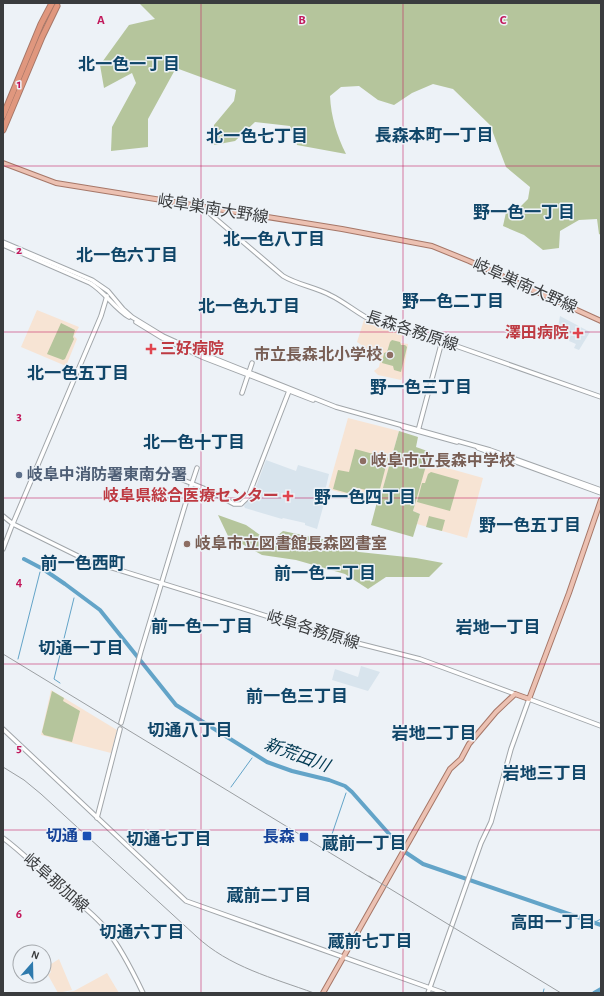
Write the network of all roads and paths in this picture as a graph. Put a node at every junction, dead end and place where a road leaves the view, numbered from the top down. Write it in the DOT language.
graph roads {
  1 [pos="55,4"];
  2 [pos="3,107"];
  3 [pos="3,116"];
  4 [pos="3,124"];
  5 [pos="3,130"];
  6 [pos="3,163"];
  7 [pos="202,207"];
  8 [pos="3,243"];
  9 [pos="107,296"];
  10 [pos="601,321"];
  11 [pos="442,341"];
  12 [pos="252,363"];
  13 [pos="249,374"];
  14 [pos="289,391"];
  15 [pos="242,393"];
  16 [pos="601,397"];
  17 [pos="418,430"];
  18 [pos="197,468"];
  19 [pos="178,478"];
  20 [pos="191,484"];
  21 [pos="601,492"];
  22 [pos="601,500"];
  23 [pos="3,516"];
  24 [pos="13,524"];
  25 [pos="4,548"];
  26 [pos="161,583"];
  27 [pos="515,694"];
  28 [pos="529,699"];
  29 [pos="121,723"];
  30 [pos="601,726"];
  31 [pos="3,729"];
  32 [pos="120,729"];
  33 [pos="97,818"];
  34 [pos="3,838"];
  35 [pos="343,957"];
  36 [pos="429,988"];
  37 [pos="143,993"];
  38 [pos="323,993"];
  39 [pos="428,993"];
  40 [pos="444,993"];
  1 -- 2 [label="highway"];
  1 -- 3 [label="highway"];
  1 -- 4 [label="highway"];
  1 -- 5 [label="highway"];
  6 -- 7 [label="main road, 岐阜巣南大野線"];
  7 -- 10 [label="main road, 岐阜巣南大野線"];
  7 -- 11 [label="street, 長森各務原線"];
  8 -- 9 [label="street"];
  8 -- 13 [label="street"];
  9 -- 13 [label="street"];
  9 -- 24 [label="street"];
  11 -- 16 [label="street, 長森各務原線"];
  11 -- 17 [label="street"];
  12 -- 13 [label="street"];
  13 -- 14 [label="street"];
  13 -- 15 [label="street"];
  13 -- 17 [label="street"];
  14 -- 17 [label="street"];
  14 -- 20 [label="street"];
  17 -- 21 [label="street"];
  18 -- 20 [label="street"];
  19 -- 20 [label="street"];
  20 -- 26 [label="street"];
  22 -- 28 [label="main road"];
  23 -- 24 [label="street, 岐阜各務原線"];
  24 -- 25 [label="street"];
  24 -- 26 [label="street, 岐阜各務原線"];
  26 -- 27 [label="street, 岐阜各務原線"];
  26 -- 29 [label="street"];
  27 -- 28 [label="main road"];
  27 -- 35 [label="main road"];
  28 -- 30 [label="street"];
  28 -- 36 [label="street"];
  31 -- 33 [label="street"];
  32 -- 33 [label="street"];
  33 -- 35 [label="street"];
  34 -- 37 [label="street, 岐阜那加線"];
  35 -- 36 [label="street"];
  35 -- 38 [label="main road"];
  36 -- 39 [label="street"];
  36 -- 40 [label="street"];
}
